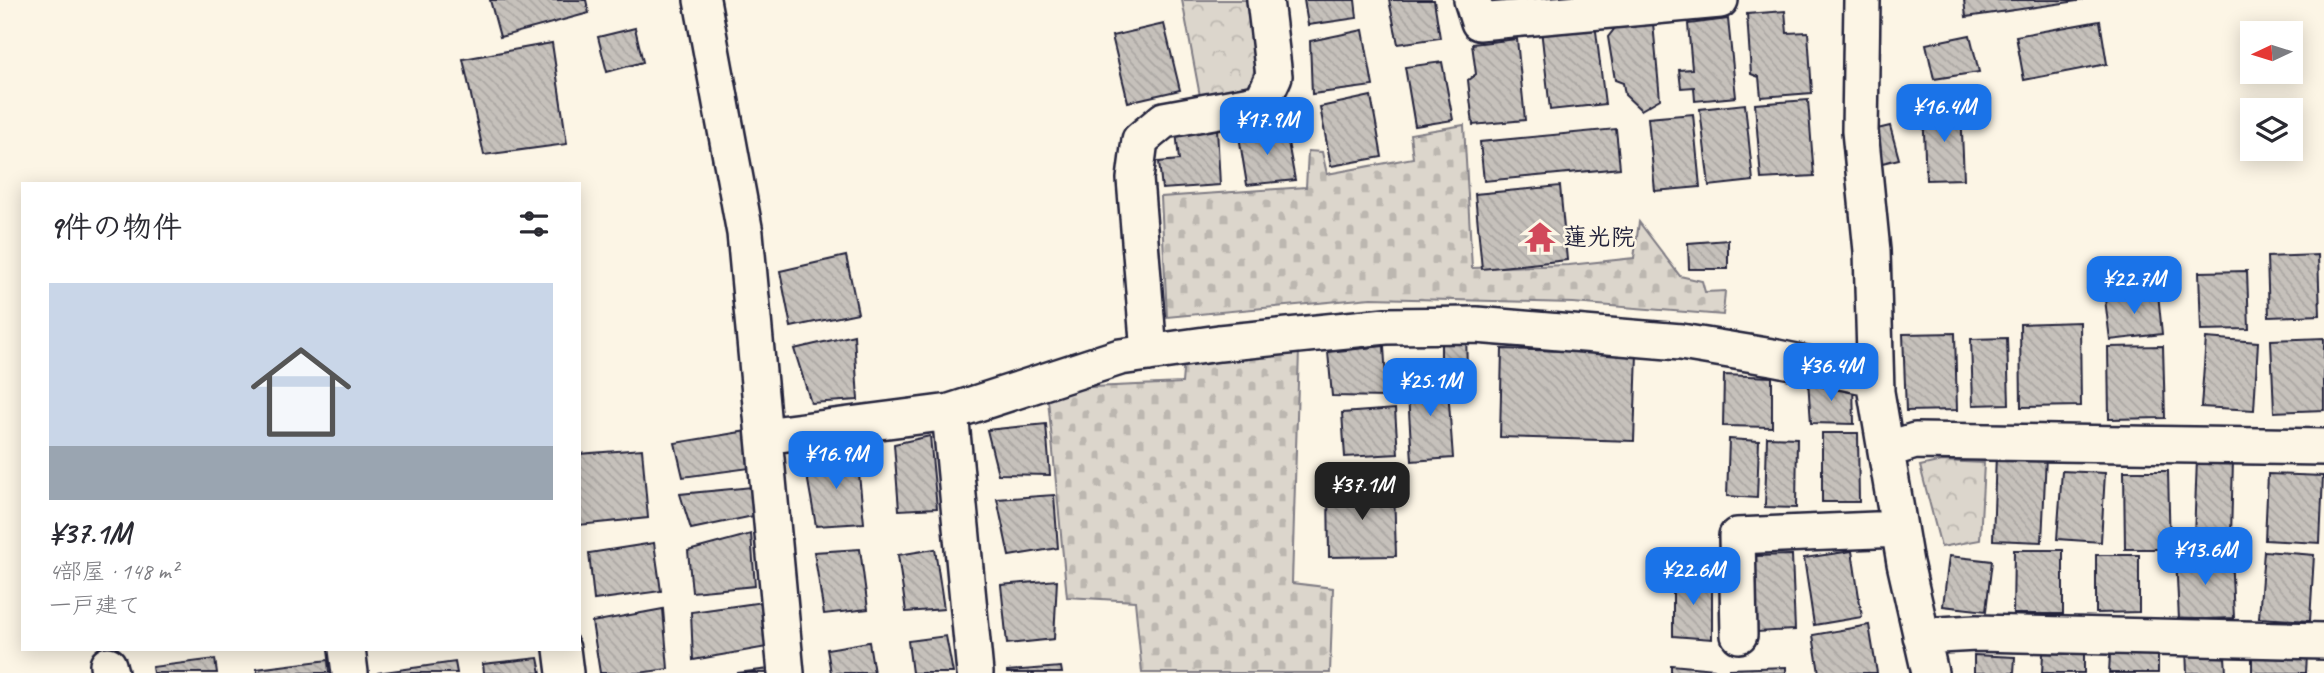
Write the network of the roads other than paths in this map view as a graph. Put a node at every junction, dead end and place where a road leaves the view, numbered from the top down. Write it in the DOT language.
graph roads {
  1 [pos="702,0"];
  2 [pos="1265,0"];
  3 [pos="1472,0"];
  4 [pos="1720,0"];
  5 [pos="1862,0"];
  6 [pos="1149,353"];
  7 [pos="1875,378"];
  8 [pos="950,412"];
  9 [pos="764,436"];
  10 [pos="2324,447"];
  11 [pos="1886,450"];
  12 [pos="1899,529"];
  13 [pos="1738,635"];
  14 [pos="1922,636"];
  15 [pos="2324,641"];
  16 [pos="347,651"];
  17 [pos="562,651"];
  18 [pos="349,673"];
  19 [pos="565,673"];
  20 [pos="786,673"];
  21 [pos="975,673"];
  22 [pos="1930,673"];
  1 -- 9 [label="street"];
  2 -- 6 [label="street"];
  3 -- 4 [label="street"];
  5 -- 7 [label="street"];
  6 -- 7 [label="street"];
  6 -- 8 [label="street"];
  7 -- 11 [label="street"];
  8 -- 9 [label="street"];
  8 -- 21 [label="street"];
  9 -- 20 [label="street"];
  10 -- 11 [label="street"];
  11 -- 12 [label="street"];
  12 -- 13 [label="street"];
  12 -- 14 [label="street"];
  14 -- 15 [label="street"];
  14 -- 22 [label="street"];
  16 -- 18 [label="street"];
  17 -- 19 [label="street"];
}
